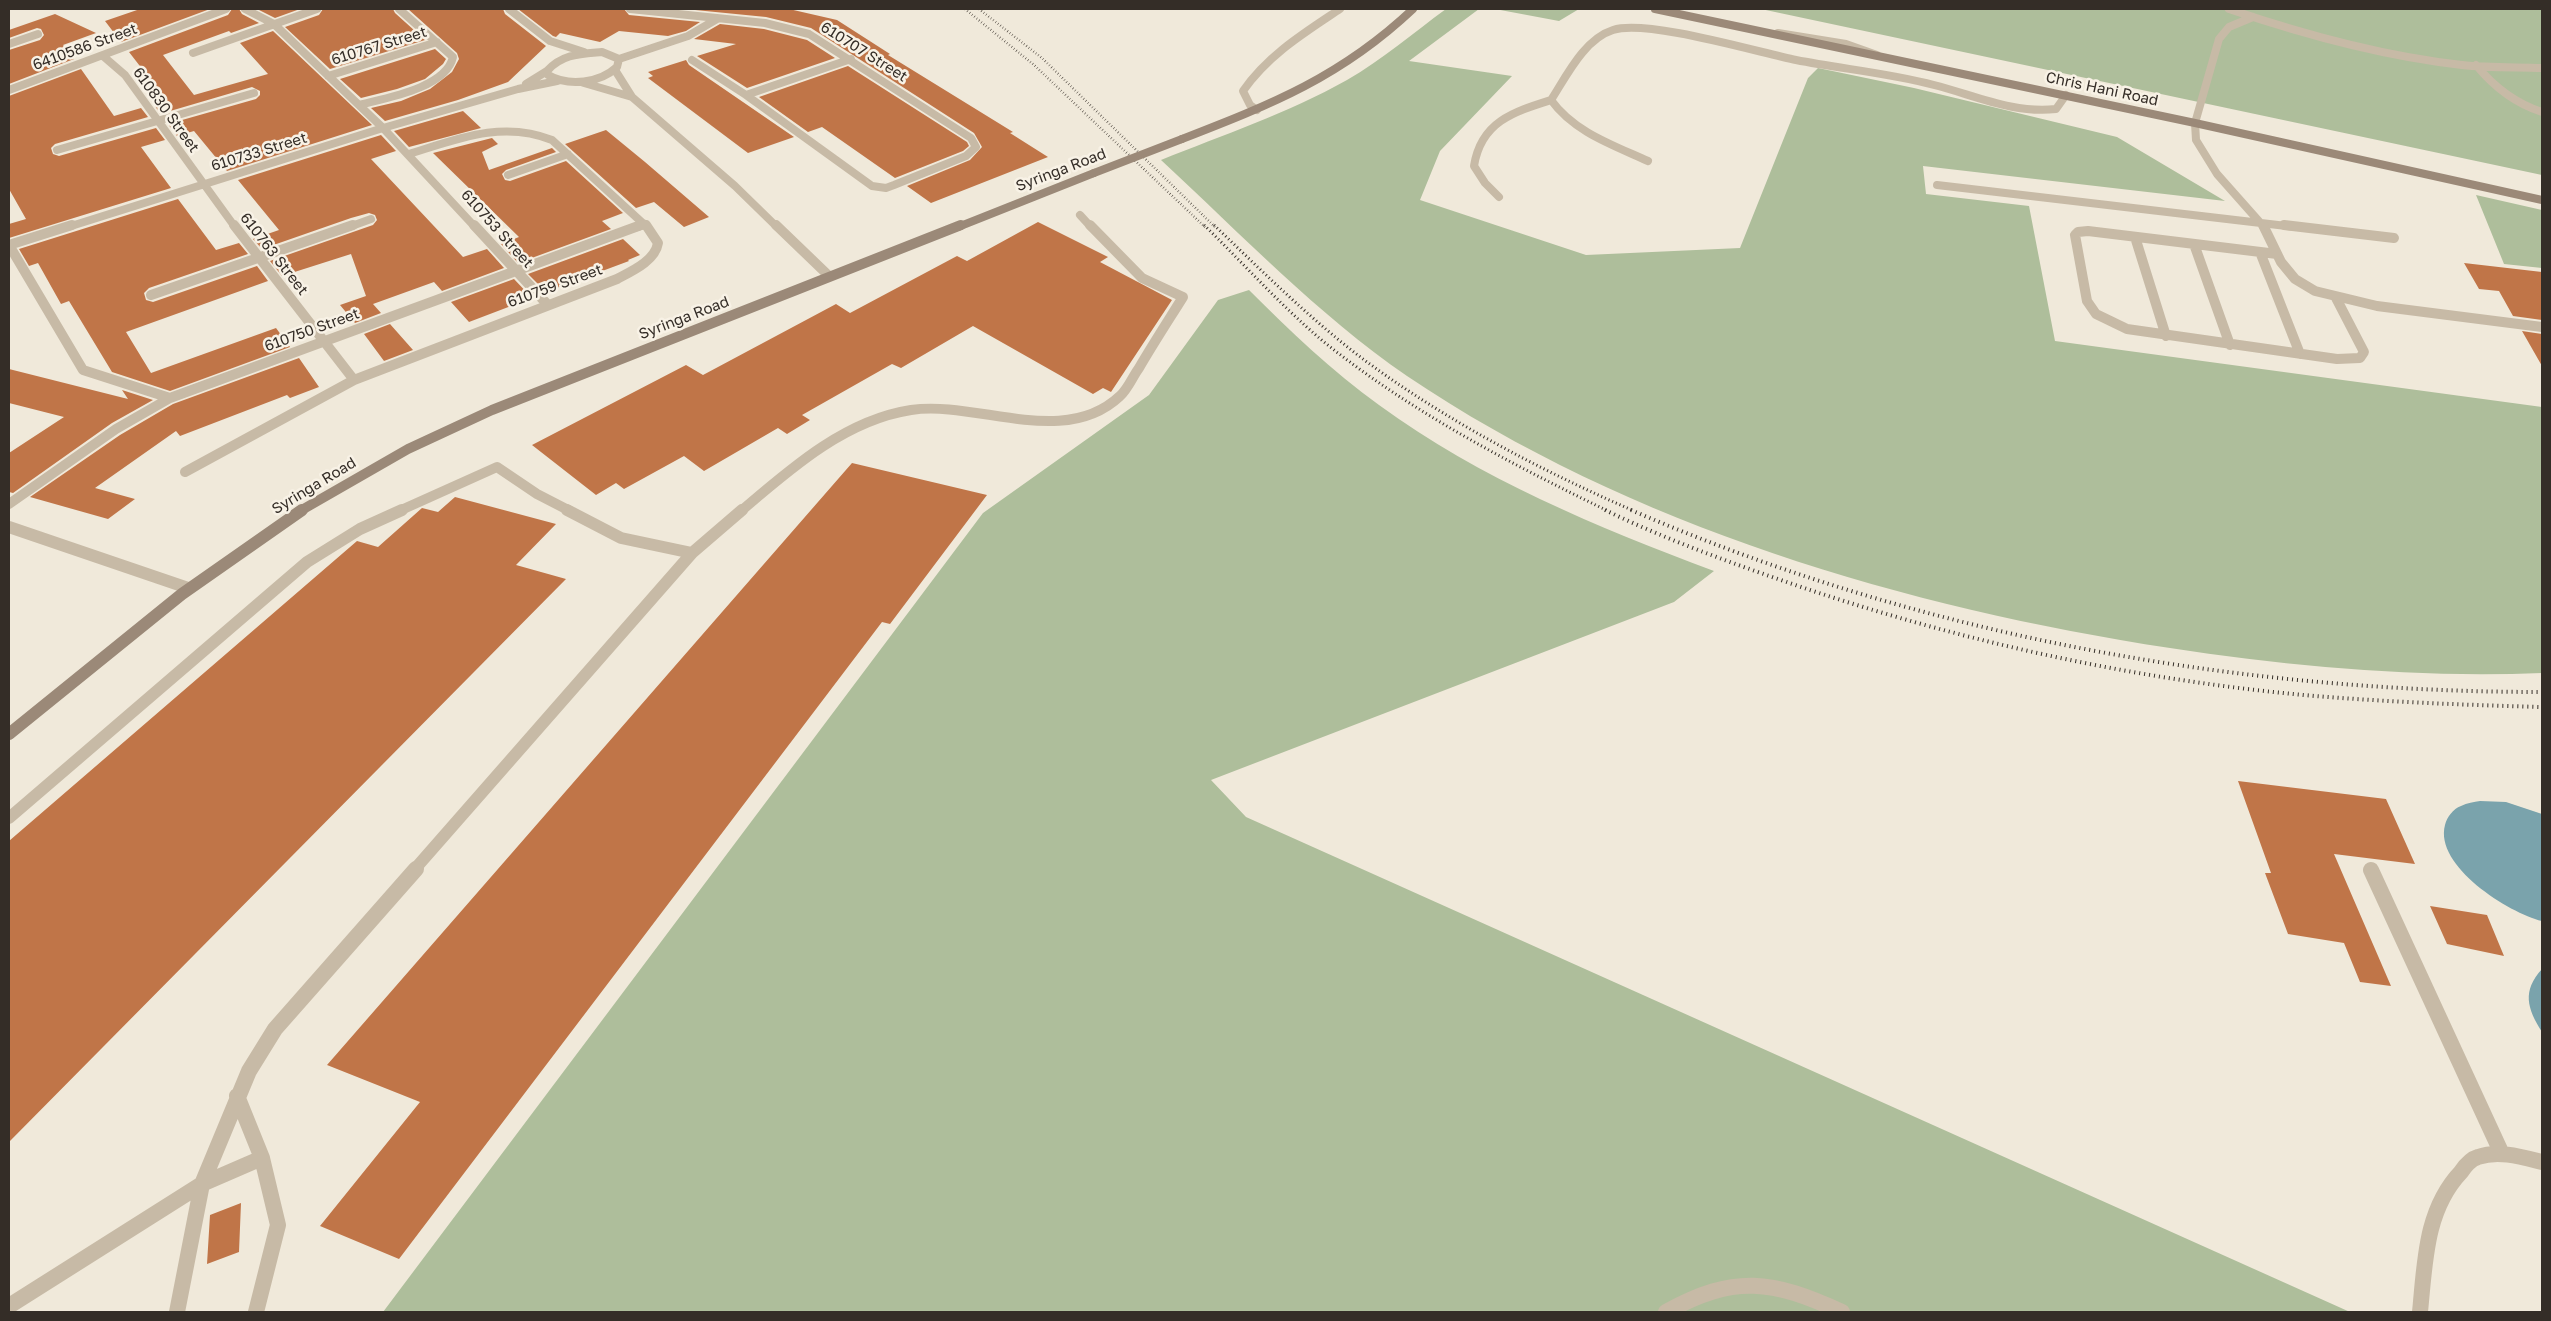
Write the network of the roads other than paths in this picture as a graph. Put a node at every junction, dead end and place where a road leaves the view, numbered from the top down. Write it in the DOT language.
graph roads {
  1 [pos="226,9"];
  2 [pos="245,9"];
  3 [pos="317,9"];
  4 [pos="399,9"];
  5 [pos="509,9"];
  6 [pos="630,9"];
  7 [pos="1340,9"];
  8 [pos="1412,9"];
  9 [pos="1655,9"];
  10 [pos="2229,9"];
  11 [pos="2253,18"];
  12 [pos="717,19"];
  13 [pos="274,24"];
  14 [pos="38,34"];
  15 [pos="550,41"];
  16 [pos="437,42"];
  17 [pos="9,44"];
  18 [pos="649,48"];
  19 [pos="585,52"];
  20 [pos="602,52"];
  21 [pos="193,53"];
  22 [pos="102,56"];
  23 [pos="618,59"];
  24 [pos="850,59"];
  25 [pos="692,60"];
  26 [pos="556,61"];
  27 [pos="2476,66"];
  28 [pos="2542,68"];
  29 [pos="615,70"];
  30 [pos="547,71"];
  31 [pos="328,76"];
  32 [pos="557,81"];
  33 [pos="582,82"];
  34 [pos="518,89"];
  35 [pos="9,90"];
  36 [pos="254,93"];
  37 [pos="746,95"];
  38 [pos="2066,95"];
  39 [pos="632,97"];
  40 [pos="1551,100"];
  41 [pos="359,105"];
  42 [pos="1258,110"];
  43 [pos="2542,112"];
  44 [pos="158,122"];
  45 [pos="2195,123"];
  46 [pos="383,128"];
  47 [pos="57,150"];
  48 [pos="409,154"];
  49 [pos="568,154"];
  50 [pos="1648,160"];
  51 [pos="508,175"];
  52 [pos="202,184"];
  53 [pos="1937,185"];
  54 [pos="1499,196"];
  55 [pos="2542,200"];
  56 [pos="1080,215"];
  57 [pos="371,220"];
  58 [pos="2262,223"];
  59 [pos="645,224"];
  60 [pos="2135,237"];
  61 [pos="2394,238"];
  62 [pos="2194,244"];
  63 [pos="9,246"];
  64 [pos="2260,252"];
  65 [pos="2278,254"];
  66 [pos="258,257"];
  67 [pos="516,271"];
  68 [pos="829,276"];
  69 [pos="151,294"];
  70 [pos="2336,298"];
  71 [pos="547,304"];
  72 [pos="2542,327"];
  73 [pos="2166,336"];
  74 [pos="323,341"];
  75 [pos="2230,345"];
  76 [pos="2300,354"];
  77 [pos="354,380"];
  78 [pos="170,398"];
  79 [pos="185,472"];
  80 [pos="9,504"];
  81 [pos="9,527"];
  82 [pos="692,553"];
  83 [pos="188,588"];
  84 [pos="9,734"];
  85 [pos="9,818"];
  86 [pos="2371,870"];
  87 [pos="237,1096"];
  88 [pos="2502,1154"];
  89 [pos="262,1158"];
  90 [pos="2542,1162"];
  91 [pos="202,1184"];
  92 [pos="9,1306"];
  93 [pos="177,1312"];
  94 [pos="256,1312"];
  95 [pos="1666,1312"];
  96 [pos="1842,1312"];
  97 [pos="2420,1312"];
  1 -- 22 [label="street, 6410586 Street"];
  2 -- 13 [label="street, 610753 Street"];
  3 -- 13 [label="street"];
  4 -- 16 [label="street"];
  5 -- 15 [label="street"];
  6 -- 12 [label="street, 610707 Street"];
  7 -- 42 [label="street"];
  8 -- 42 [label="street, Syringa Road"];
  9 -- 38 [label="street, Chris Hani Road"];
  10 -- 11 [label="street"];
  11 -- 27 [label="street"];
  11 -- 45 [label="street"];
  12 -- 18 [label="street"];
  12 -- 24 [label="street, 610707 Street"];
  13 -- 21 [label="street"];
  13 -- 31 [label="street, 610753 Street"];
  14 -- 17 [label="street"];
  15 -- 19 [label="street"];
  15 -- 26 [label="street"];
  16 -- 31 [label="street, 610767 Street"];
  16 -- 41 [label="street"];
  18 -- 20 [label="street"];
  18 -- 23 [label="street"];
  19 -- 20 [label="street"];
  19 -- 26 [label="street"];
  20 -- 23 [label="street"];
  22 -- 35 [label="street, 6410586 Street"];
  22 -- 44 [label="street, 610830 Street"];
  23 -- 29 [label="street"];
  24 -- 37 [label="street"];
  24 -- 37 [label="street, 610707 Street"];
  25 -- 37 [label="street"];
  26 -- 30 [label="street"];
  27 -- 28 [label="street"];
  27 -- 43 [label="street"];
  29 -- 33 [label="street"];
  29 -- 39 [label="street"];
  30 -- 32 [label="street"];
  30 -- 34 [label="street"];
  31 -- 41 [label="street, 610753 Street"];
  32 -- 33 [label="street"];
  32 -- 34 [label="street"];
  33 -- 39 [label="street"];
  34 -- 46 [label="street, 610733 Street"];
  36 -- 44 [label="street"];
  38 -- 40 [label="street"];
  38 -- 45 [label="street, Chris Hani Road"];
  39 -- 68 [label="street"];
  40 -- 50 [label="street"];
  40 -- 54 [label="street"];
  41 -- 46 [label="street, 610753 Street"];
  42 -- 68 [label="street, Syringa Road, bridge"];
  44 -- 47 [label="street"];
  44 -- 52 [label="street, 610830 Street"];
  45 -- 55 [label="street, Chris Hani Road"];
  45 -- 58 [label="street"];
  46 -- 48 [label="street, 610753 Street"];
  46 -- 52 [label="street, 610733 Street"];
  48 -- 49 [label="street, 610759 Street"];
  48 -- 67 [label="street, 610753 Street"];
  49 -- 51 [label="street"];
  49 -- 59 [label="street, 610759 Street"];
  52 -- 63 [label="street, 610733 Street"];
  52 -- 66 [label="street, 610763 Street"];
  53 -- 58 [label="street"];
  56 -- 82 [label="street"];
  57 -- 66 [label="street"];
  58 -- 61 [label="street"];
  58 -- 65 [label="street"];
  59 -- 67 [label="street, 610750 Street"];
  59 -- 71 [label="street, 610759 Street"];
  60 -- 62 [label="street"];
  60 -- 73 [label="street"];
  60 -- 73 [label="street"];
  62 -- 64 [label="street"];
  62 -- 75 [label="street"];
  63 -- 78 [label="street"];
  64 -- 65 [label="street"];
  64 -- 76 [label="street"];
  65 -- 70 [label="street"];
  66 -- 69 [label="street"];
  66 -- 74 [label="street, 610763 Street"];
  67 -- 71 [label="street, 610753 Street"];
  67 -- 74 [label="street, 610750 Street"];
  68 -- 83 [label="street, Syringa Road"];
  70 -- 72 [label="street"];
  70 -- 76 [label="street"];
  71 -- 77 [label="street, 610759 Street"];
  73 -- 75 [label="street"];
  74 -- 77 [label="street, 610763 Street"];
  74 -- 78 [label="street, 610750 Street"];
  75 -- 76 [label="street"];
  77 -- 79 [label="street, 610759 Street"];
  78 -- 80 [label="street, 610750 Street"];
  81 -- 83 [label="street"];
  82 -- 85 [label="street"];
  82 -- 87 [label="street"];
  83 -- 84 [label="street, Syringa Road"];
  86 -- 88 [label="street"];
  87 -- 89 [label="street"];
  87 -- 91 [label="street"];
  88 -- 90 [label="street"];
  88 -- 97 [label="street"];
  89 -- 91 [label="street"];
  89 -- 94 [label="street"];
  91 -- 92 [label="street"];
  91 -- 93 [label="street"];
  95 -- 96 [label="street"];
}
